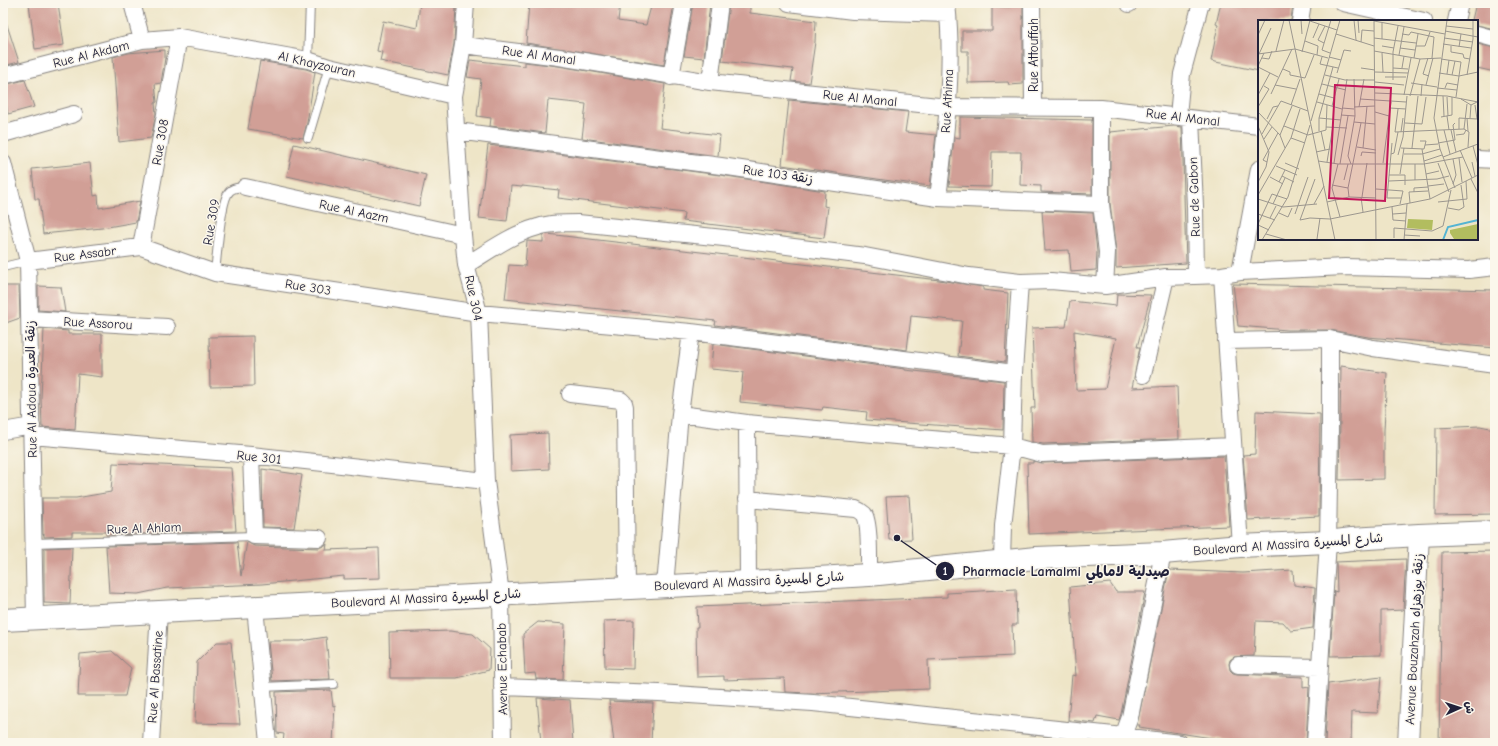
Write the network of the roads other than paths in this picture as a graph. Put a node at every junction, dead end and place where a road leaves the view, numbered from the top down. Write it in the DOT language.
graph roads {
  1 [pos="132,3"];
  2 [pos="310,3"];
  3 [pos="466,3"];
  4 [pos="684,3"];
  5 [pos="720,3"];
  6 [pos="789,3"];
  7 [pos="1032,3"];
  8 [pos="1201,3"];
  9 [pos="1304,3"];
  10 [pos="1343,3"];
  11 [pos="1460,3"];
  12 [pos="947,8"];
  13 [pos="1300,20"];
  14 [pos="1420,20"];
  15 [pos="1456,20"];
  16 [pos="1478,34"];
  17 [pos="179,38"];
  18 [pos="1495,39"];
  19 [pos="142,40"];
  20 [pos="463,45"];
  21 [pos="308,60"];
  22 [pos="329,67"];
  23 [pos="3,76"];
  24 [pos="672,77"];
  25 [pos="710,82"];
  26 [pos="454,96"];
  27 [pos="1033,106"];
  28 [pos="948,107"];
  29 [pos="1101,108"];
  30 [pos="74,114"];
  31 [pos="1184,118"];
  32 [pos="1258,126"];
  33 [pos="457,131"];
  34 [pos="3,134"];
  35 [pos="308,138"];
  36 [pos="1478,159"];
  37 [pos="1495,160"];
  38 [pos="3,163"];
  39 [pos="1258,174"];
  40 [pos="245,188"];
  41 [pos="938,198"];
  42 [pos="1101,204"];
  43 [pos="463,234"];
  44 [pos="141,247"];
  45 [pos="28,261"];
  46 [pos="466,265"];
  47 [pos="3,267"];
  48 [pos="1495,267"];
  49 [pos="1240,272"];
  50 [pos="215,273"];
  51 [pos="1196,275"];
  52 [pos="1222,275"];
  53 [pos="1166,277"];
  54 [pos="1020,282"];
  55 [pos="1105,286"];
  56 [pos="479,313"];
  57 [pos="30,319"];
  58 [pos="167,327"];
  59 [pos="691,332"];
  60 [pos="1330,339"];
  61 [pos="1226,341"];
  62 [pos="1495,365"];
  63 [pos="1014,373"];
  64 [pos="1143,375"];
  65 [pos="570,394"];
  66 [pos="680,414"];
  67 [pos="747,423"];
  68 [pos="3,431"];
  69 [pos="32,431"];
  70 [pos="1012,446"];
  71 [pos="1233,446"];
  72 [pos="251,455"];
  73 [pos="486,481"];
  74 [pos="747,499"];
  75 [pos="1495,532"];
  76 [pos="1419,535"];
  77 [pos="254,536"];
  78 [pos="319,538"];
  79 [pos="1328,542"];
  80 [pos="34,543"];
  81 [pos="1240,546"];
  82 [pos="1163,553"];
  83 [pos="1002,561"];
  84 [pos="869,575"];
  85 [pos="748,582"];
  86 [pos="665,586"];
  87 [pos="627,587"];
  88 [pos="501,594"];
  89 [pos="255,607"];
  90 [pos="159,612"];
  91 [pos="35,618"];
  92 [pos="3,620"];
  93 [pos="1238,665"];
  94 [pos="1320,667"];
  95 [pos="334,684"];
  96 [pos="262,687"];
  97 [pos="502,687"];
  98 [pos="1123,736"];
  99 [pos="151,743"];
  100 [pos="268,743"];
  101 [pos="503,743"];
  102 [pos="1179,743"];
  103 [pos="1315,743"];
  104 [pos="1408,743"];
  1 -- 19 [label="street"];
  2 -- 21 [label="lane"];
  3 -- 20 [label="street, Rue 304"];
  4 -- 24 [label="street"];
  5 -- 25 [label="street"];
  6 -- 12 [label="street"];
  7 -- 27 [label="street, Rue Attouffah"];
  8 -- 31 [label="street, Rue de Gabon"];
  9 -- 13 [label="street"];
  10 -- 14 [label="street"];
  11 -- 15 [label="street"];
  12 -- 28 [label="street, Rue Athima"];
  16 -- 18 [label="street"];
  17 -- 19 [label="street, Rue Al Akdam"];
  17 -- 21 [label="street, Al Khayzouran"];
  17 -- 44 [label="street, Rue 308"];
  19 -- 23 [label="street, Rue Al Akdam"];
  20 -- 24 [label="street, Rue Al Manal"];
  20 -- 26 [label="street, Rue 304"];
  21 -- 22 [label="street, Al Khayzouran"];
  22 -- 26 [label="street, Al Khayzouran"];
  22 -- 35 [label="lane"];
  24 -- 25 [label="street, Rue Al Manal"];
  25 -- 28 [label="street, Rue Al Manal"];
  26 -- 33 [label="street, Rue 304"];
  27 -- 28 [label="street, Rue Al Manal"];
  27 -- 29 [label="street, Rue Al Manal"];
  28 -- 41 [label="street, Rue Athima"];
  29 -- 31 [label="street, Rue Al Manal"];
  29 -- 42 [label="street"];
  30 -- 34 [label="street"];
  31 -- 32 [label="street, Rue Al Manal"];
  31 -- 51 [label="street, Rue de Gabon"];
  33 -- 41 [label="street, Rue 103 زنقة"];
  33 -- 43 [label="street, Rue 304"];
  36 -- 37 [label="street"];
  38 -- 45 [label="street, Rue Al Adoua زنقة العدوة"];
  39 -- 49 [label="street"];
  40 -- 43 [label="street, Rue Al Aazm"];
  40 -- 50 [label="lane, Rue 309"];
  41 -- 42 [label="street, Rue 103 زنقة"];
  42 -- 55 [label="street"];
  43 -- 46 [label="street, Rue 304"];
  44 -- 45 [label="street, Rue Assabr"];
  44 -- 50 [label="street, Rue 303"];
  45 -- 47 [label="lane"];
  45 -- 57 [label="street, Rue Al Adoua زنقة العدوة"];
  46 -- 54 [label="street"];
  46 -- 56 [label="street, Rue 304"];
  48 -- 49 [label="street"];
  49 -- 52 [label="street"];
  50 -- 56 [label="street, Rue 303"];
  51 -- 52 [label="street"];
  51 -- 53 [label="street"];
  52 -- 61 [label="street"];
  53 -- 55 [label="street"];
  53 -- 64 [label="street"];
  54 -- 55 [label="street"];
  54 -- 63 [label="street"];
  56 -- 59 [label="street, Rue 303"];
  56 -- 73 [label="street, Rue 304"];
  57 -- 58 [label="street, Rue Assorou"];
  57 -- 69 [label="street, Rue Al Adoua زنقة العدوة"];
  59 -- 63 [label="street, Rue 303"];
  59 -- 66 [label="street"];
  60 -- 61 [label="street"];
  60 -- 62 [label="street"];
  60 -- 79 [label="street"];
  61 -- 71 [label="street"];
  63 -- 70 [label="street"];
  65 -- 87 [label="street"];
  66 -- 67 [label="street"];
  66 -- 86 [label="street"];
  67 -- 70 [label="street"];
  67 -- 74 [label="street"];
  68 -- 69 [label="street, Rue 301"];
  69 -- 72 [label="street, Rue 301"];
  69 -- 80 [label="street, Rue Al Adoua زنقة العدوة"];
  70 -- 71 [label="street"];
  70 -- 83 [label="street"];
  71 -- 81 [label="street"];
  72 -- 73 [label="street, Rue 301"];
  72 -- 77 [label="street"];
  73 -- 88 [label="street, Rue 304"];
  74 -- 84 [label="street"];
  74 -- 85 [label="street"];
  75 -- 76 [label="main road, Boulevard Al Massira شارع المسيرة"];
  76 -- 79 [label="main road, Boulevard Al Massira شارع المسيرة"];
  76 -- 104 [label="street, Avenue Bouzahzah زنقة بوزهزاه"];
  77 -- 78 [label="street"];
  77 -- 80 [label="lane, Rue Al Ahlam"];
  79 -- 81 [label="main road, Boulevard Al Massira شارع المسيرة"];
  79 -- 94 [label="street"];
  80 -- 91 [label="street, Rue Al Adoua زنقة العدوة"];
  81 -- 82 [label="main road, Boulevard Al Massira شارع المسيرة"];
  82 -- 83 [label="main road, Boulevard Al Massira شارع المسيرة"];
  82 -- 98 [label="street"];
  83 -- 84 [label="main road, Boulevard Al Massira شارع المسيرة"];
  84 -- 85 [label="main road, Boulevard Al Massira شارع المسيرة"];
  85 -- 86 [label="main road, Boulevard Al Massira شارع المسيرة"];
  86 -- 87 [label="main road, Boulevard Al Massira شارع المسيرة"];
  87 -- 88 [label="main road, Boulevard Al Massira شارع المسيرة"];
  88 -- 89 [label="main road, Boulevard Al Massira شارع المسيرة"];
  88 -- 97 [label="street, Avenue Echabab"];
  89 -- 90 [label="main road, Boulevard Al Massira شارع المسيرة"];
  89 -- 96 [label="street"];
  90 -- 91 [label="main road, Boulevard Al Massira شارع المسيرة"];
  90 -- 99 [label="street, Rue Al Bassatine"];
  91 -- 92 [label="main road, Boulevard Al Massira شارع المسيرة"];
  93 -- 94 [label="street"];
  94 -- 103 [label="street"];
  95 -- 96 [label="lane"];
  96 -- 100 [label="street"];
  97 -- 98 [label="street"];
  97 -- 101 [label="street, Avenue Echabab"];
  98 -- 102 [label="street"];
}
